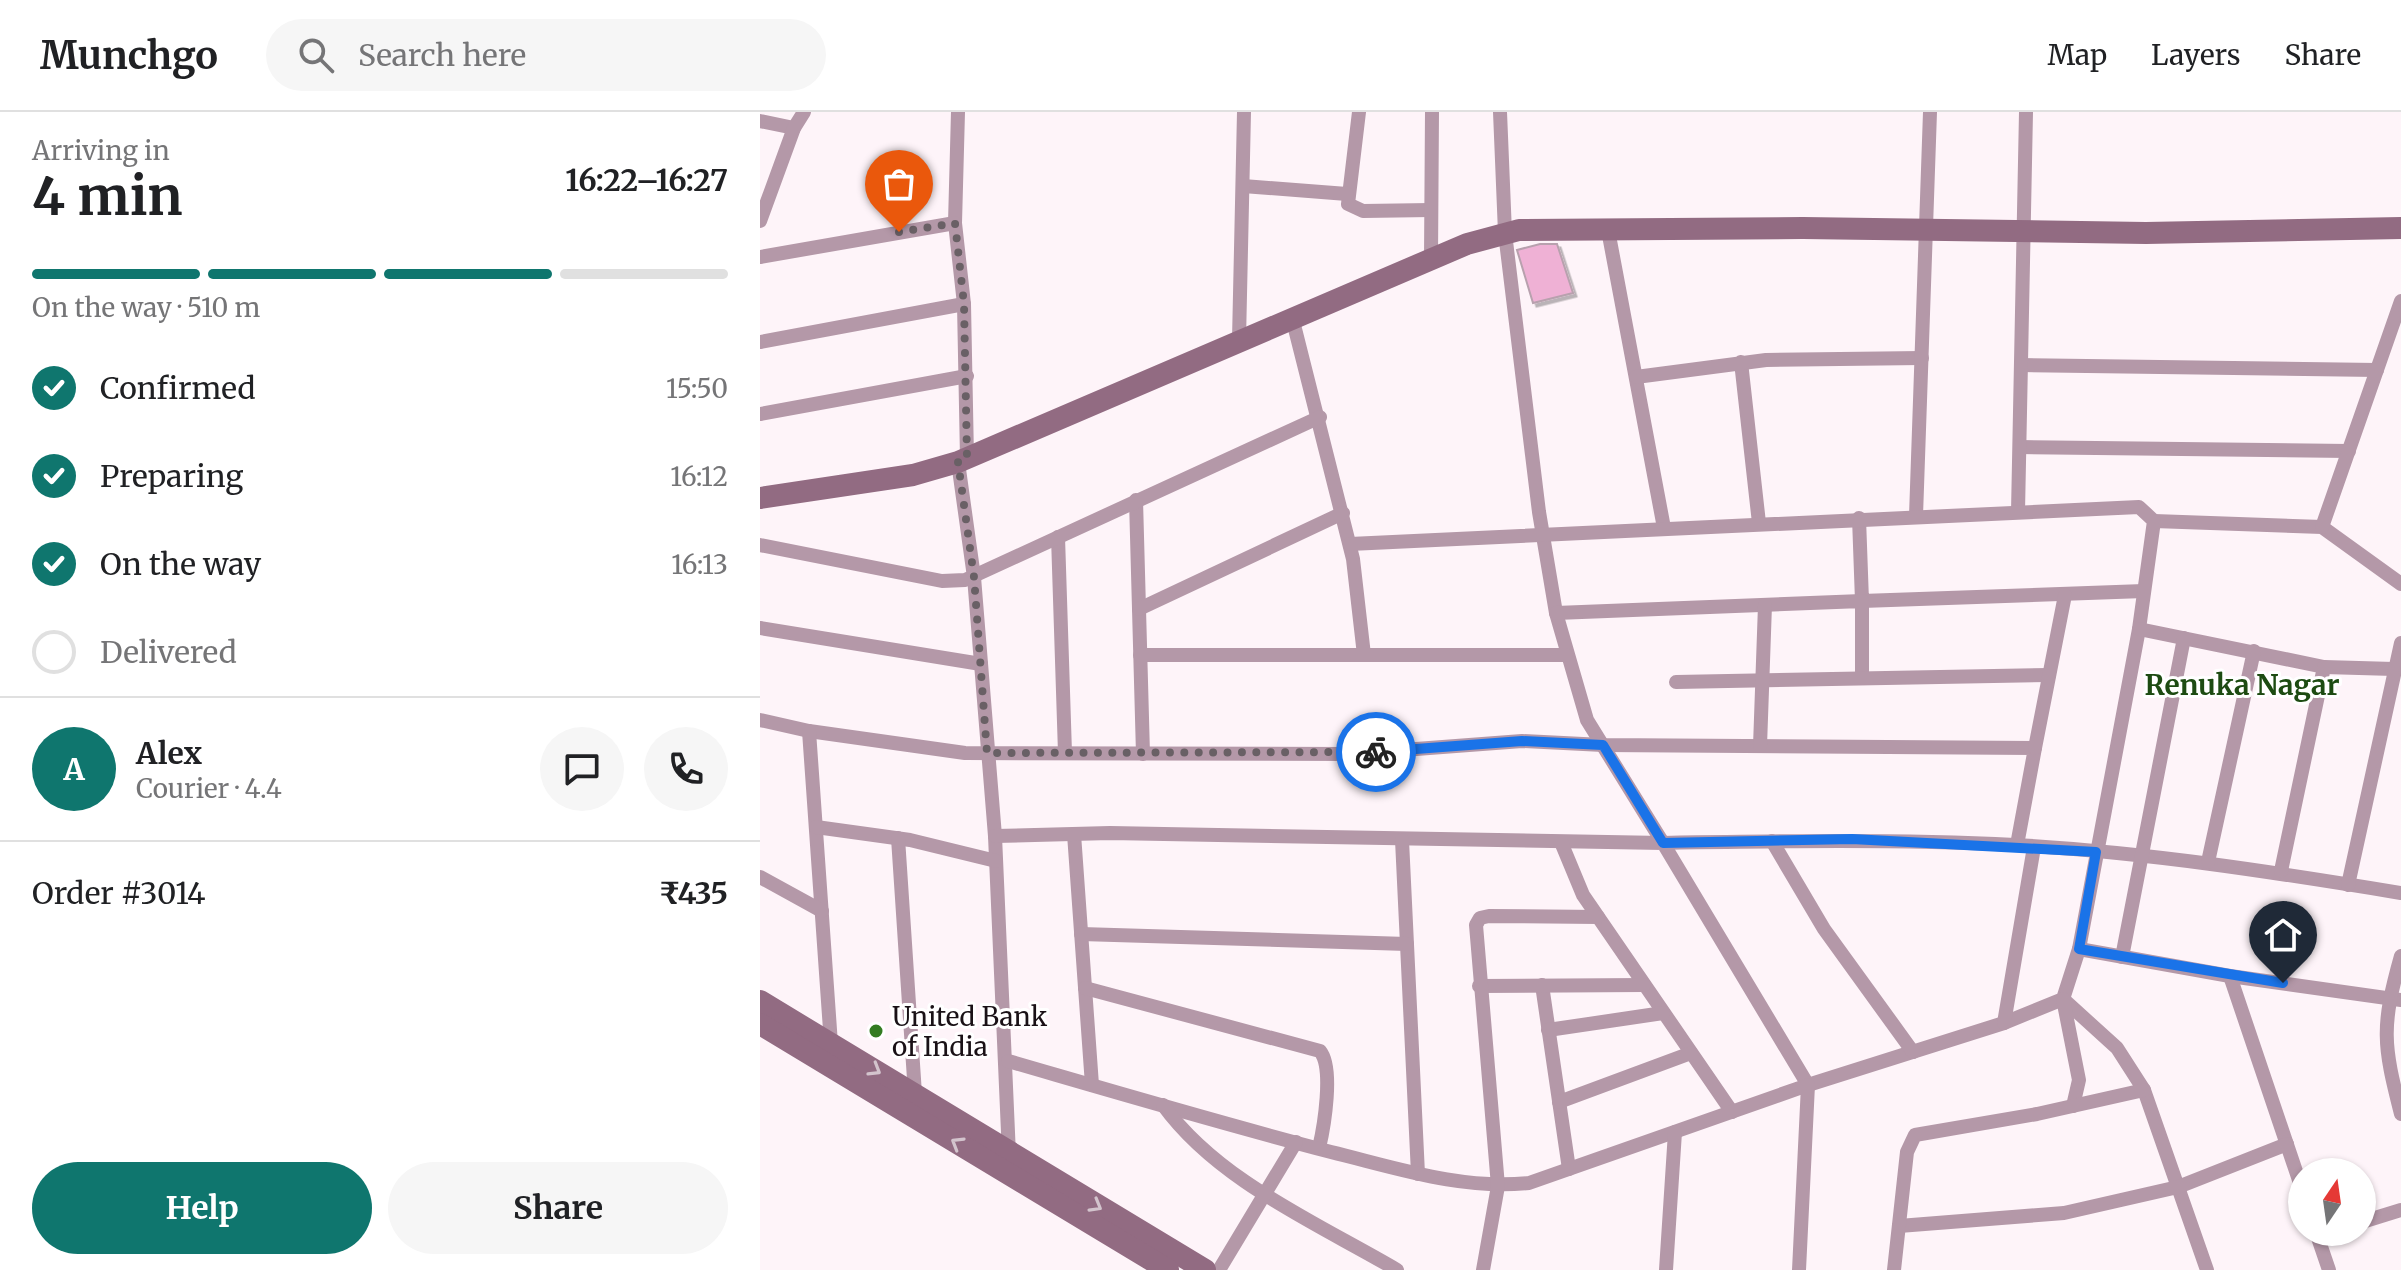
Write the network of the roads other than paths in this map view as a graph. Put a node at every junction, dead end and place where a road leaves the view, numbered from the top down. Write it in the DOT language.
graph roads {
  1 [pos="804,112"];
  2 [pos="958,112"];
  3 [pos="1244,112"];
  4 [pos="1359,112"];
  5 [pos="1432,112"];
  6 [pos="1500,112"];
  7 [pos="1930,112"];
  8 [pos="2026,112"];
  9 [pos="760,121"];
  10 [pos="794,128"];
  11 [pos="1243,186"];
  12 [pos="1347,194"];
  13 [pos="1431,210"];
  14 [pos="760,221"];
  15 [pos="955,223"];
  16 [pos="2401,228"];
  17 [pos="1608,230"];
  18 [pos="1929,230"];
  19 [pos="2024,231"];
  20 [pos="1505,233"];
  21 [pos="760,257"];
  22 [pos="1431,258"];
  23 [pos="2401,301"];
  24 [pos="964,304"];
  25 [pos="1292,317"];
  26 [pos="1239,340"];
  27 [pos="760,342"];
  28 [pos="1922,358"];
  29 [pos="1741,362"];
  30 [pos="2022,365"];
  31 [pos="2377,370"];
  32 [pos="967,376"];
  33 [pos="1636,377"];
  34 [pos="760,414"];
  35 [pos="1320,417"];
  36 [pos="2020,447"];
  37 [pos="2349,451"];
  38 [pos="962,460"];
  39 [pos="760,498"];
  40 [pos="1136,500"];
  41 [pos="2018,512"];
  42 [pos="1343,513"];
  43 [pos="1916,516"];
  44 [pos="1859,518"];
  45 [pos="2154,521"];
  46 [pos="1759,523"];
  47 [pos="2322,527"];
  48 [pos="1664,528"];
  49 [pos="1545,535"];
  50 [pos="1058,537"];
  51 [pos="1350,544"];
  52 [pos="760,545"];
  53 [pos="974,577"];
  54 [pos="2401,584"];
  55 [pos="2144,591"];
  56 [pos="2065,595"];
  57 [pos="1862,601"];
  58 [pos="1765,605"];
  59 [pos="1139,609"];
  60 [pos="1556,613"];
  61 [pos="760,628"];
  62 [pos="2139,629"];
  63 [pos="2184,638"];
  64 [pos="2401,643"];
  65 [pos="2254,651"];
  66 [pos="1140,655"];
  67 [pos="1364,655"];
  68 [pos="1566,655"];
  69 [pos="981,664"];
  70 [pos="2324,667"];
  71 [pos="2394,669"];
  72 [pos="2049,675"];
  73 [pos="1862,678"];
  74 [pos="1762,680"];
  75 [pos="1676,682"];
  76 [pos="760,720"];
  77 [pos="809,731"];
  78 [pos="1603,745"];
  79 [pos="1760,746"];
  80 [pos="2035,748"];
  81 [pos="987,753"];
  82 [pos="1065,753"];
  83 [pos="1143,754"];
  84 [pos="816,827"];
  85 [pos="1074,834"];
  86 [pos="995,836"];
  87 [pos="898,838"];
  88 [pos="1402,840"];
  89 [pos="1772,841"];
  90 [pos="1561,842"];
  91 [pos="1663,843"];
  92 [pos="2017,845"];
  93 [pos="2034,847"];
  94 [pos="2096,852"];
  95 [pos="2141,855"];
  96 [pos="996,861"];
  97 [pos="2208,862"];
  98 [pos="2281,871"];
  99 [pos="760,877"];
  100 [pos="2348,885"];
  101 [pos="2401,893"];
  102 [pos="822,911"];
  103 [pos="1598,917"];
  104 [pos="1081,934"];
  105 [pos="1407,944"];
  106 [pos="2079,949"];
  107 [pos="2401,956"];
  108 [pos="2122,957"];
  109 [pos="2230,976"];
  110 [pos="1542,985"];
  111 [pos="1644,985"];
  112 [pos="1479,986"];
  113 [pos="1085,988"];
  114 [pos="2063,999"];
  115 [pos="2395,999"];
  116 [pos="760,1001"];
  117 [pos="1663,1013"];
  118 [pos="2004,1023"];
  119 [pos="760,1024"];
  120 [pos="1548,1030"];
  121 [pos="831,1044"];
  122 [pos="1913,1052"];
  123 [pos="1691,1053"];
  124 [pos="1008,1061"];
  125 [pos="1092,1085"];
  126 [pos="1808,1085"];
  127 [pos="2144,1090"];
  128 [pos="915,1094"];
  129 [pos="1559,1102"];
  130 [pos="1163,1105"];
  131 [pos="2073,1106"];
  132 [pos="1732,1112"];
  133 [pos="2401,1114"];
  134 [pos="1675,1132"];
  135 [pos="1296,1142"];
  136 [pos="2287,1144"];
  137 [pos="1319,1148"];
  138 [pos="2292,1158"];
  139 [pos="1006,1161"];
  140 [pos="1569,1169"];
  141 [pos="1418,1174"];
  142 [pos="1498,1186"];
  143 [pos="2178,1187"];
  144 [pos="1265,1193"];
  145 [pos="2401,1210"];
  146 [pos="2376,1218"];
  147 [pos="1899,1226"];
  148 [pos="2324,1246"];
  149 [pos="1168,1270"];
  150 [pos="1205,1270"];
  151 [pos="1219,1270"];
  152 [pos="1397,1270"];
  153 [pos="1483,1270"];
  154 [pos="1666,1270"];
  155 [pos="1799,1270"];
  156 [pos="1894,1270"];
  157 [pos="2207,1270"];
  158 [pos="2329,1270"];
  1 -- 10 [label="street"];
  2 -- 15 [label="street"];
  3 -- 11 [label="street"];
  4 -- 12 [label="street"];
  5 -- 13 [label="street"];
  6 -- 20 [label="street"];
  7 -- 18 [label="street"];
  8 -- 19 [label="street"];
  9 -- 10 [label="street"];
  10 -- 14 [label="street"];
  11 -- 12 [label="street"];
  11 -- 26 [label="street"];
  12 -- 13 [label="street"];
  13 -- 22 [label="street"];
  15 -- 21 [label="street"];
  15 -- 24 [label="street"];
  16 -- 19 [label="main road"];
  17 -- 18 [label="main road"];
  17 -- 20 [label="main road"];
  17 -- 33 [label="street"];
  18 -- 19 [label="main road"];
  18 -- 28 [label="street"];
  19 -- 30 [label="street"];
  20 -- 22 [label="main road"];
  20 -- 49 [label="street"];
  22 -- 25 [label="main road"];
  23 -- 31 [label="street"];
  24 -- 27 [label="street"];
  24 -- 32 [label="street"];
  25 -- 26 [label="main road"];
  25 -- 35 [label="street"];
  26 -- 38 [label="main road"];
  28 -- 29 [label="street"];
  28 -- 43 [label="street"];
  29 -- 33 [label="street"];
  29 -- 46 [label="street"];
  30 -- 31 [label="street"];
  30 -- 36 [label="street"];
  31 -- 37 [label="street"];
  32 -- 34 [label="street"];
  32 -- 38 [label="street"];
  33 -- 48 [label="street"];
  35 -- 40 [label="street"];
  35 -- 42 [label="street"];
  36 -- 37 [label="street"];
  36 -- 41 [label="street"];
  37 -- 47 [label="street"];
  38 -- 39 [label="main road"];
  38 -- 53 [label="street"];
  40 -- 50 [label="street"];
  40 -- 59 [label="street"];
  41 -- 43 [label="street"];
  41 -- 45 [label="street"];
  42 -- 51 [label="street"];
  42 -- 59 [label="street"];
  43 -- 44 [label="street"];
  44 -- 46 [label="street"];
  44 -- 57 [label="street"];
  45 -- 47 [label="street"];
  45 -- 55 [label="street"];
  46 -- 48 [label="street"];
  47 -- 54 [label="street"];
  48 -- 49 [label="street"];
  49 -- 51 [label="street"];
  49 -- 60 [label="street"];
  50 -- 53 [label="street"];
  50 -- 82 [label="street"];
  51 -- 67 [label="street"];
  52 -- 53 [label="street"];
  53 -- 69 [label="street"];
  55 -- 56 [label="street"];
  55 -- 62 [label="street"];
  56 -- 57 [label="street"];
  56 -- 72 [label="street"];
  57 -- 58 [label="street"];
  57 -- 73 [label="street"];
  58 -- 60 [label="street"];
  58 -- 74 [label="street"];
  59 -- 66 [label="street"];
  60 -- 68 [label="street"];
  61 -- 69 [label="street"];
  62 -- 63 [label="street"];
  62 -- 94 [label="street"];
  63 -- 65 [label="street"];
  63 -- 95 [label="street"];
  64 -- 71 [label="street"];
  65 -- 70 [label="street"];
  65 -- 97 [label="street"];
  66 -- 67 [label="street"];
  66 -- 83 [label="street"];
  67 -- 68 [label="street"];
  68 -- 78 [label="street"];
  69 -- 81 [label="street"];
  70 -- 71 [label="street"];
  70 -- 98 [label="street"];
  71 -- 100 [label="street"];
  72 -- 73 [label="street"];
  72 -- 80 [label="street"];
  73 -- 74 [label="street"];
  74 -- 75 [label="street"];
  74 -- 79 [label="street"];
  76 -- 77 [label="street"];
  77 -- 81 [label="street"];
  77 -- 84 [label="street"];
  78 -- 79 [label="street"];
  78 -- 83 [label="street"];
  78 -- 91 [label="street"];
  79 -- 80 [label="street"];
  80 -- 92 [label="street"];
  81 -- 82 [label="street"];
  81 -- 86 [label="street"];
  82 -- 83 [label="street"];
  84 -- 87 [label="street"];
  84 -- 102 [label="street"];
  85 -- 86 [label="street"];
  85 -- 88 [label="street"];
  85 -- 104 [label="street"];
  86 -- 96 [label="street"];
  87 -- 96 [label="street"];
  87 -- 128 [label="street"];
  88 -- 90 [label="street"];
  88 -- 105 [label="street"];
  89 -- 91 [label="street"];
  89 -- 92 [label="street"];
  89 -- 122 [label="street"];
  90 -- 91 [label="street"];
  90 -- 103 [label="street"];
  91 -- 126 [label="street"];
  92 -- 93 [label="street"];
  93 -- 94 [label="street"];
  93 -- 118 [label="street"];
  94 -- 95 [label="street"];
  94 -- 106 [label="street"];
  95 -- 97 [label="street"];
  95 -- 108 [label="street"];
  96 -- 124 [label="street"];
  97 -- 98 [label="street"];
  98 -- 100 [label="street"];
  99 -- 102 [label="street"];
  100 -- 101 [label="street"];
  102 -- 121 [label="street"];
  103 -- 111 [label="street"];
  103 -- 112 [label="street"];
  104 -- 105 [label="street"];
  104 -- 113 [label="street"];
  105 -- 141 [label="street"];
  106 -- 108 [label="street"];
  106 -- 114 [label="street"];
  107 -- 115 [label="street"];
  108 -- 109 [label="street"];
  109 -- 115 [label="street"];
  109 -- 136 [label="street"];
  110 -- 111 [label="street"];
  110 -- 112 [label="street"];
  110 -- 120 [label="street"];
  111 -- 117 [label="street"];
  112 -- 142 [label="street"];
  113 -- 125 [label="street"];
  113 -- 137 [label="street"];
  114 -- 118 [label="street"];
  114 -- 127 [label="street"];
  114 -- 131 [label="street"];
  115 -- 133 [label="street"];
  116 -- 121 [label="main road"];
  117 -- 120 [label="street"];
  117 -- 123 [label="street"];
  118 -- 122 [label="street"];
  139 -- 119 [label="main road, one-way"];
  120 -- 129 [label="street"];
  121 -- 128 [label="main road, one-way"];
  122 -- 126 [label="street"];
  123 -- 129 [label="street"];
  123 -- 132 [label="street"];
  124 -- 125 [label="street"];
  124 -- 139 [label="street"];
  125 -- 130 [label="street"];
  126 -- 132 [label="street"];
  126 -- 155 [label="street"];
  127 -- 131 [label="street"];
  127 -- 143 [label="street"];
  128 -- 139 [label="main road"];
  129 -- 140 [label="street"];
  130 -- 135 [label="street"];
  130 -- 144 [label="street"];
  131 -- 147 [label="street"];
  132 -- 134 [label="street"];
  134 -- 140 [label="street"];
  134 -- 154 [label="street"];
  135 -- 137 [label="street"];
  135 -- 144 [label="street"];
  136 -- 138 [label="street"];
  136 -- 143 [label="street"];
  137 -- 141 [label="street"];
  139 -- 149 [label="main road"];
  139 -- 150 [label="main road, one-way"];
  140 -- 142 [label="street"];
  141 -- 142 [label="street"];
  142 -- 153 [label="street"];
  143 -- 147 [label="street"];
  143 -- 157 [label="street"];
  144 -- 151 [label="street"];
  144 -- 152 [label="street"];
  145 -- 146 [label="street"];
  147 -- 156 [label="street"];
  148 -- 158 [label="street"];
}
